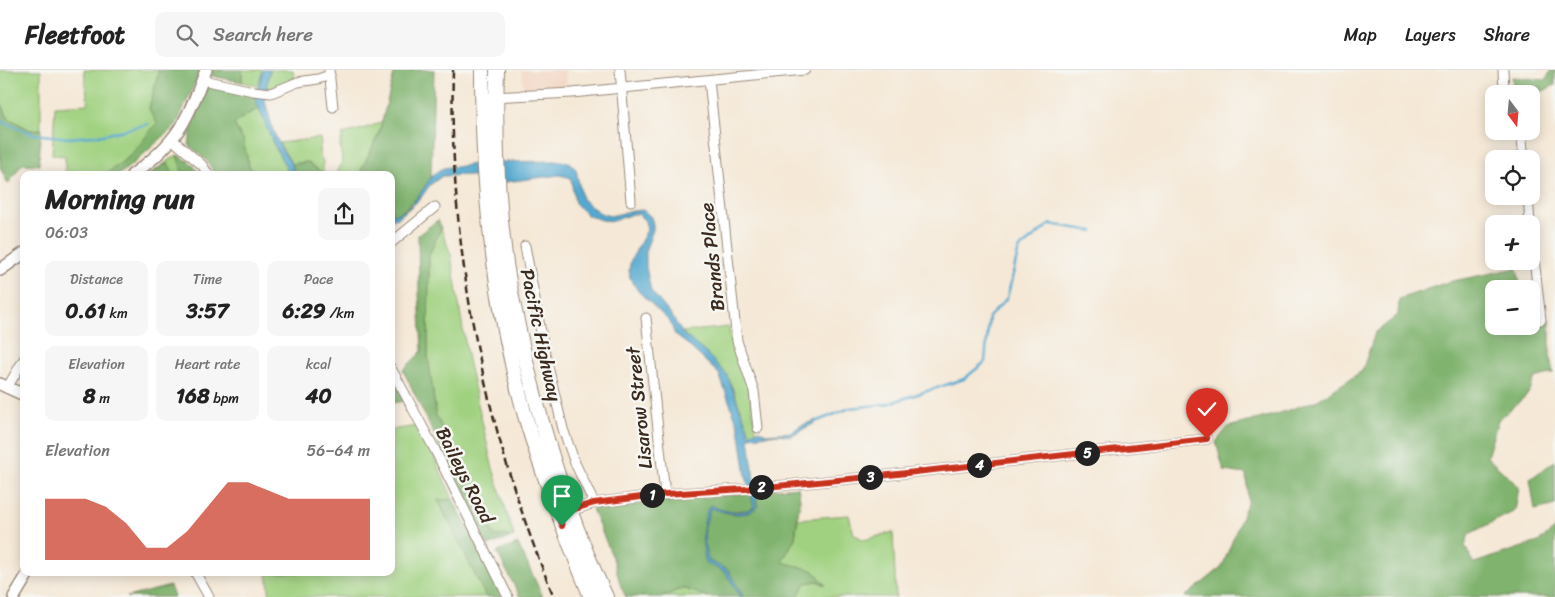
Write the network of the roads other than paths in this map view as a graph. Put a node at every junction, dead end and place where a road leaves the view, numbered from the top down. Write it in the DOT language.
graph roads {
  1 [pos="482,70"];
  2 [pos="497,70"];
  3 [pos="620,70"];
  4 [pos="805,70"];
  5 [pos="1503,70"];
  6 [pos="789,71"];
  7 [pos="330,73"];
  8 [pos="205,75"];
  9 [pos="709,80"];
  10 [pos="1504,85"];
  11 [pos="621,88"];
  12 [pos="482,97"];
  13 [pos="497,97"];
  14 [pos="333,107"];
  15 [pos="173,140"];
  16 [pos="491,154"];
  17 [pos="137,171"];
  18 [pos="206,171"];
  19 [pos="632,201"];
  20 [pos="435,207"];
  21 [pos="395,240"];
  22 [pos="525,246"];
  23 [pos="20,256"];
  24 [pos="0,270"];
  25 [pos="1535,270"];
  26 [pos="646,318"];
  27 [pos="1541,320"];
  28 [pos="20,364"];
  29 [pos="395,375"];
  30 [pos="4,386"];
  31 [pos="20,394"];
  32 [pos="758,428"];
  33 [pos="1207,439"];
  34 [pos="665,494"];
  35 [pos="594,503"];
  36 [pos="564,513"];
  37 [pos="27,576"];
  38 [pos="197,576"];
  39 [pos="14,597"];
  40 [pos="209,597"];
  41 [pos="508,597"];
  42 [pos="591,597"];
  43 [pos="606,597"];
  1 -- 12 [label="main road, Pacific Highway"];
  2 -- 13 [label="main road, Pacific Highway"];
  3 -- 11 [label="street"];
  4 -- 6 [label="street"];
  5 -- 10 [label="street"];
  6 -- 9 [label="street"];
  7 -- 8 [label="street"];
  7 -- 14 [label="street"];
  8 -- 15 [label="street"];
  9 -- 11 [label="street"];
  9 -- 32 [label="street, Brands Place"];
  11 -- 13 [label="street"];
  11 -- 19 [label="street"];
  12 -- 13 [label="street"];
  12 -- 16 [label="main road, Pacific Highway"];
  13 -- 16 [label="main road, Pacific Highway"];
  15 -- 17 [label="street"];
  15 -- 18 [label="street"];
  16 -- 36 [label="main road, Pacific Highway"];
  20 -- 21 [label="street"];
  22 -- 35 [label="street, Pacific Highway"];
  23 -- 24 [label="street"];
  25 -- 27 [label="street"];
  26 -- 34 [label="street, Lisarow Street"];
  28 -- 30 [label="street"];
  29 -- 41 [label="street, Baileys Road"];
  30 -- 31 [label="street"];
  33 -- 34 [label="street"];
  34 -- 35 [label="street"];
  35 -- 36 [label="street"];
  36 -- 42 [label="main road, Pacific Highway"];
  36 -- 43 [label="main road, Pacific Highway"];
  37 -- 39 [label="street"];
  38 -- 40 [label="street"];
}
